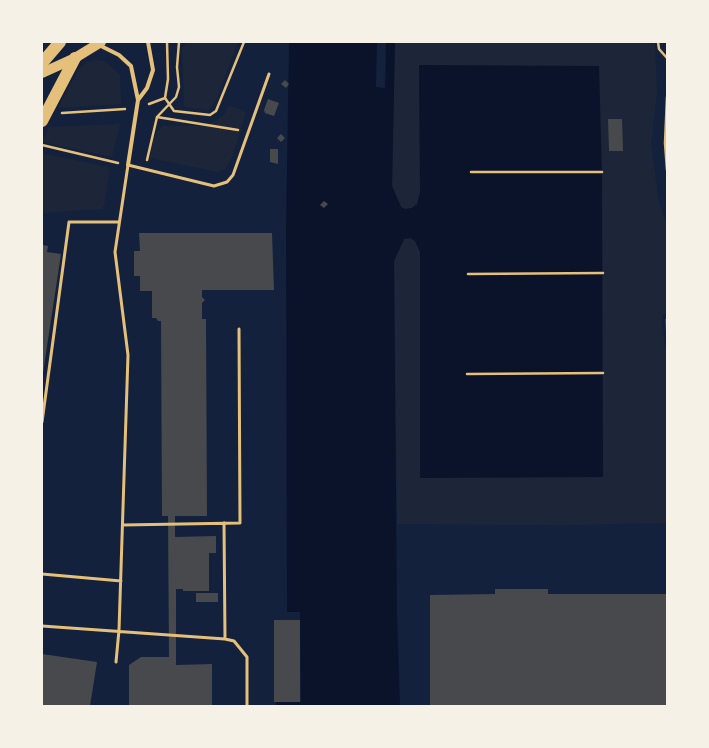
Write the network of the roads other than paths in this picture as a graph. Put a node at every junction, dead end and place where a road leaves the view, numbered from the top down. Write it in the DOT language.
graph roads {
  1 [pos="60,42"];
  2 [pos="148,42"];
  3 [pos="99,43"];
  4 [pos="75,58"];
  5 [pos="42,63"];
  6 [pos="42,73"];
  7 [pos="269,74"];
  8 [pos="138,100"];
  9 [pos="44,117"];
  10 [pos="128,165"];
  11 [pos="119,222"];
  12 [pos="239,329"];
  13 [pos="42,422"];
  14 [pos="224,523"];
  15 [pos="123,525"];
  16 [pos="42,574"];
  17 [pos="121,581"];
  18 [pos="42,626"];
  19 [pos="119,630"];
  20 [pos="226,639"];
  21 [pos="116,662"];
  22 [pos="247,706"];
  1 -- 5 [label="highway"];
  2 -- 8 [label="street"];
  3 -- 4 [label="main road"];
  3 -- 8 [label="street"];
  4 -- 6 [label="main road"];
  4 -- 9 [label="highway"];
  7 -- 10 [label="lane"];
  8 -- 10 [label="street"];
  10 -- 11 [label="lane"];
  11 -- 13 [label="lane"];
  11 -- 15 [label="lane"];
  12 -- 14 [label="lane"];
  14 -- 15 [label="lane"];
  14 -- 20 [label="lane"];
  15 -- 17 [label="lane"];
  16 -- 17 [label="lane"];
  17 -- 19 [label="lane"];
  18 -- 19 [label="lane"];
  19 -- 20 [label="lane"];
  19 -- 21 [label="lane"];
  20 -- 22 [label="lane"];
}
